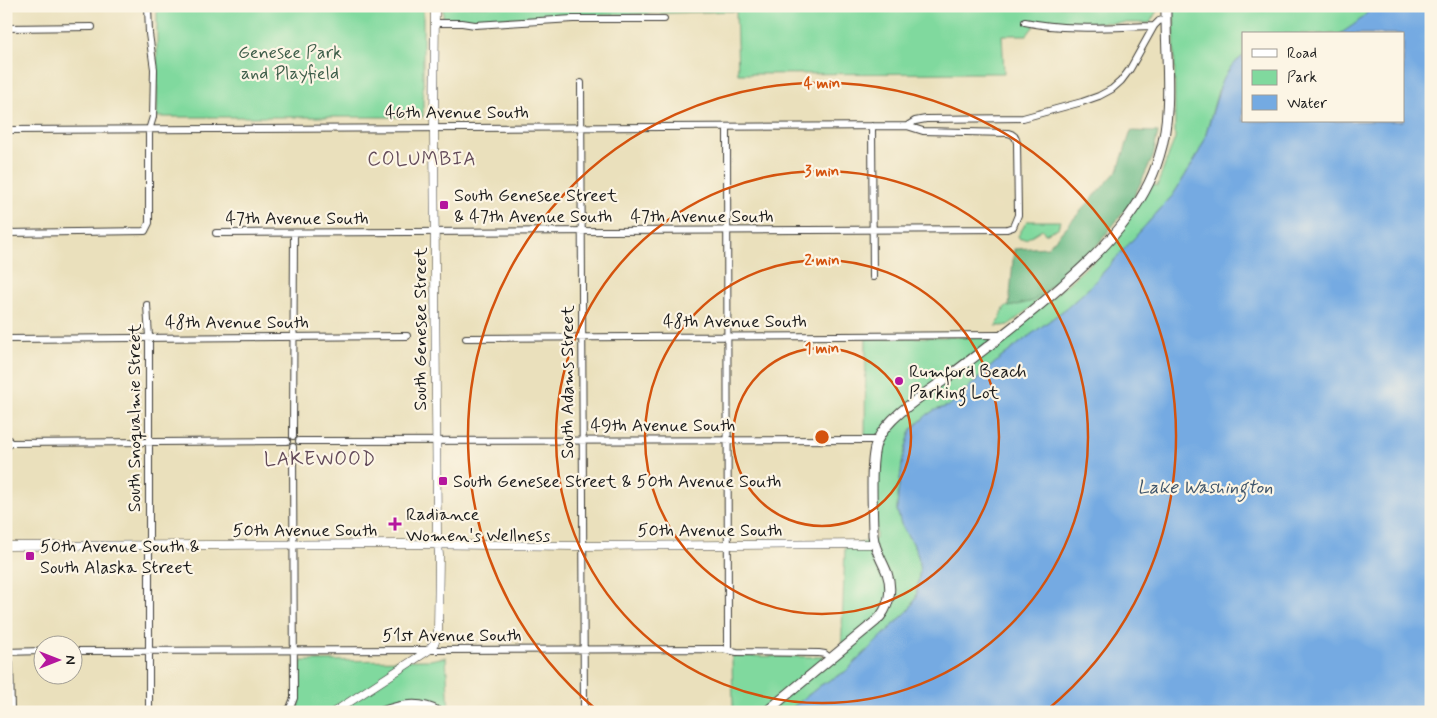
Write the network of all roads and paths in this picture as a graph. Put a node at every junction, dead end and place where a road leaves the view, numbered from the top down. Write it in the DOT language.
graph roads {
  1 [pos="148,6"];
  2 [pos="435,6"];
  3 [pos="1166,6"];
  4 [pos="664,19"];
  5 [pos="1166,19"];
  6 [pos="1024,22"];
  7 [pos="435,23"];
  8 [pos="1154,26"];
  9 [pos="92,27"];
  10 [pos="6,28"];
  11 [pos="582,83"];
  12 [pos="872,126"];
  13 [pos="907,126"];
  14 [pos="434,127"];
  15 [pos="582,127"];
  16 [pos="727,127"];
  17 [pos="6,130"];
  18 [pos="149,130"];
  19 [pos="727,230"];
  20 [pos="1007,230"];
  21 [pos="873,231"];
  22 [pos="434,232"];
  23 [pos="582,232"];
  24 [pos="294,233"];
  25 [pos="7,234"];
  26 [pos="216,234"];
  27 [pos="873,277"];
  28 [pos="147,305"];
  29 [pos="1004,335"];
  30 [pos="407,336"];
  31 [pos="582,336"];
  32 [pos="728,336"];
  33 [pos="294,337"];
  34 [pos="149,338"];
  35 [pos="466,338"];
  36 [pos="6,339"];
  37 [pos="293,436"];
  38 [pos="728,440"];
  39 [pos="878,440"];
  40 [pos="288,441"];
  41 [pos="299,441"];
  42 [pos="582,441"];
  43 [pos="149,442"];
  44 [pos="436,442"];
  45 [pos="8,443"];
  46 [pos="294,447"];
  47 [pos="728,544"];
  48 [pos="874,544"];
  49 [pos="294,545"];
  50 [pos="437,545"];
  51 [pos="6,546"];
  52 [pos="150,546"];
  53 [pos="583,546"];
  54 [pos="294,650"];
  55 [pos="429,650"];
  56 [pos="583,650"];
  57 [pos="728,650"];
  58 [pos="82,651"];
  59 [pos="149,651"];
  60 [pos="6,652"];
  61 [pos="32,652"];
  62 [pos="6,656"];
  63 [pos="830,658"];
  64 [pos="286,711"];
  65 [pos="11,712"];
  66 [pos="149,712"];
  67 [pos="334,712"];
  68 [pos="382,712"];
  69 [pos="438,712"];
  70 [pos="584,712"];
  71 [pos="766,712"];
  1 -- 18 [label="street"];
  2 -- 7 [label="street, South Genesee Street"];
  3 -- 5 [label="main road"];
  4 -- 7 [label="street"];
  5 -- 8 [label="street"];
  5 -- 29 [label="main road"];
  6 -- 8 [label="street"];
  7 -- 14 [label="street, South Genesee Street"];
  8 -- 13 [label="street, 46th Avenue South"];
  9 -- 10 [label="street"];
  11 -- 15 [label="street, South Adams Street"];
  12 -- 13 [label="street, 46th Avenue South"];
  12 -- 16 [label="street, 46th Avenue South"];
  12 -- 21 [label="street"];
  13 -- 20 [label="street, 46th Avenue South"];
  14 -- 15 [label="street, 46th Avenue South"];
  14 -- 18 [label="street, 46th Avenue South"];
  14 -- 22 [label="street, South Genesee Street"];
  15 -- 16 [label="street, 46th Avenue South"];
  15 -- 23 [label="street, South Adams Street"];
  16 -- 19 [label="street"];
  17 -- 18 [label="street, 46th Avenue South"];
  18 -- 25 [label="street"];
  19 -- 21 [label="street, 47th Avenue South"];
  19 -- 23 [label="street, 47th Avenue South"];
  19 -- 32 [label="street"];
  20 -- 21 [label="street, 47th Avenue South"];
  21 -- 27 [label="street"];
  22 -- 23 [label="street, 47th Avenue South"];
  22 -- 24 [label="street, 47th Avenue South"];
  22 -- 44 [label="street, South Genesee Street"];
  23 -- 31 [label="street, South Adams Street"];
  24 -- 26 [label="street, 47th Avenue South"];
  24 -- 33 [label="street"];
  28 -- 34 [label="street, South Snoqualmie Street"];
  29 -- 32 [label="street, 48th Avenue South"];
  29 -- 39 [label="main road"];
  30 -- 33 [label="street, 48th Avenue South"];
  31 -- 32 [label="street, 48th Avenue South"];
  31 -- 35 [label="street, 48th Avenue South"];
  31 -- 42 [label="street, South Adams Street"];
  32 -- 38 [label="street"];
  33 -- 34 [label="street, 48th Avenue South"];
  33 -- 37 [label="street"];
  34 -- 36 [label="street, 48th Avenue South"];
  34 -- 43 [label="street, South Snoqualmie Street"];
  37 -- 40 [label="street"];
  37 -- 41 [label="street"];
  38 -- 39 [label="street, 49th Avenue South"];
  38 -- 42 [label="street, 49th Avenue South"];
  38 -- 47 [label="street"];
  39 -- 48 [label="main road"];
  40 -- 43 [label="street"];
  40 -- 46 [label="street"];
  41 -- 44 [label="street, 49th Avenue South"];
  41 -- 46 [label="street"];
  42 -- 44 [label="street, 49th Avenue South"];
  42 -- 53 [label="street, South Adams Street"];
  43 -- 45 [label="street"];
  43 -- 52 [label="street, South Snoqualmie Street"];
  44 -- 50 [label="street, South Genesee Street"];
  46 -- 49 [label="street"];
  47 -- 48 [label="street, 50th Avenue South"];
  47 -- 53 [label="street, 50th Avenue South"];
  47 -- 57 [label="street"];
  48 -- 63 [label="main road"];
  49 -- 50 [label="street, 50th Avenue South"];
  49 -- 52 [label="street, 50th Avenue South"];
  49 -- 54 [label="street"];
  50 -- 53 [label="street, 50th Avenue South"];
  50 -- 55 [label="street, South Genesee Street"];
  51 -- 52 [label="street, 50th Avenue South"];
  52 -- 59 [label="street, South Snoqualmie Street"];
  53 -- 56 [label="street, South Adams Street"];
  54 -- 55 [label="street, 51st Avenue South"];
  54 -- 59 [label="street, 51st Avenue South"];
  54 -- 64 [label="street"];
  55 -- 56 [label="street, 51st Avenue South"];
  55 -- 67 [label="street"];
  56 -- 57 [label="street, 51st Avenue South"];
  56 -- 70 [label="street, South Adams Street"];
  57 -- 63 [label="street, 51st Avenue South"];
  58 -- 59 [label="street, 51st Avenue South"];
  59 -- 66 [label="street, South Snoqualmie Street"];
  60 -- 61 [label="street"];
  62 -- 65 [label="street"];
  63 -- 71 [label="main road"];
  68 -- 69 [label="main road"];
}
